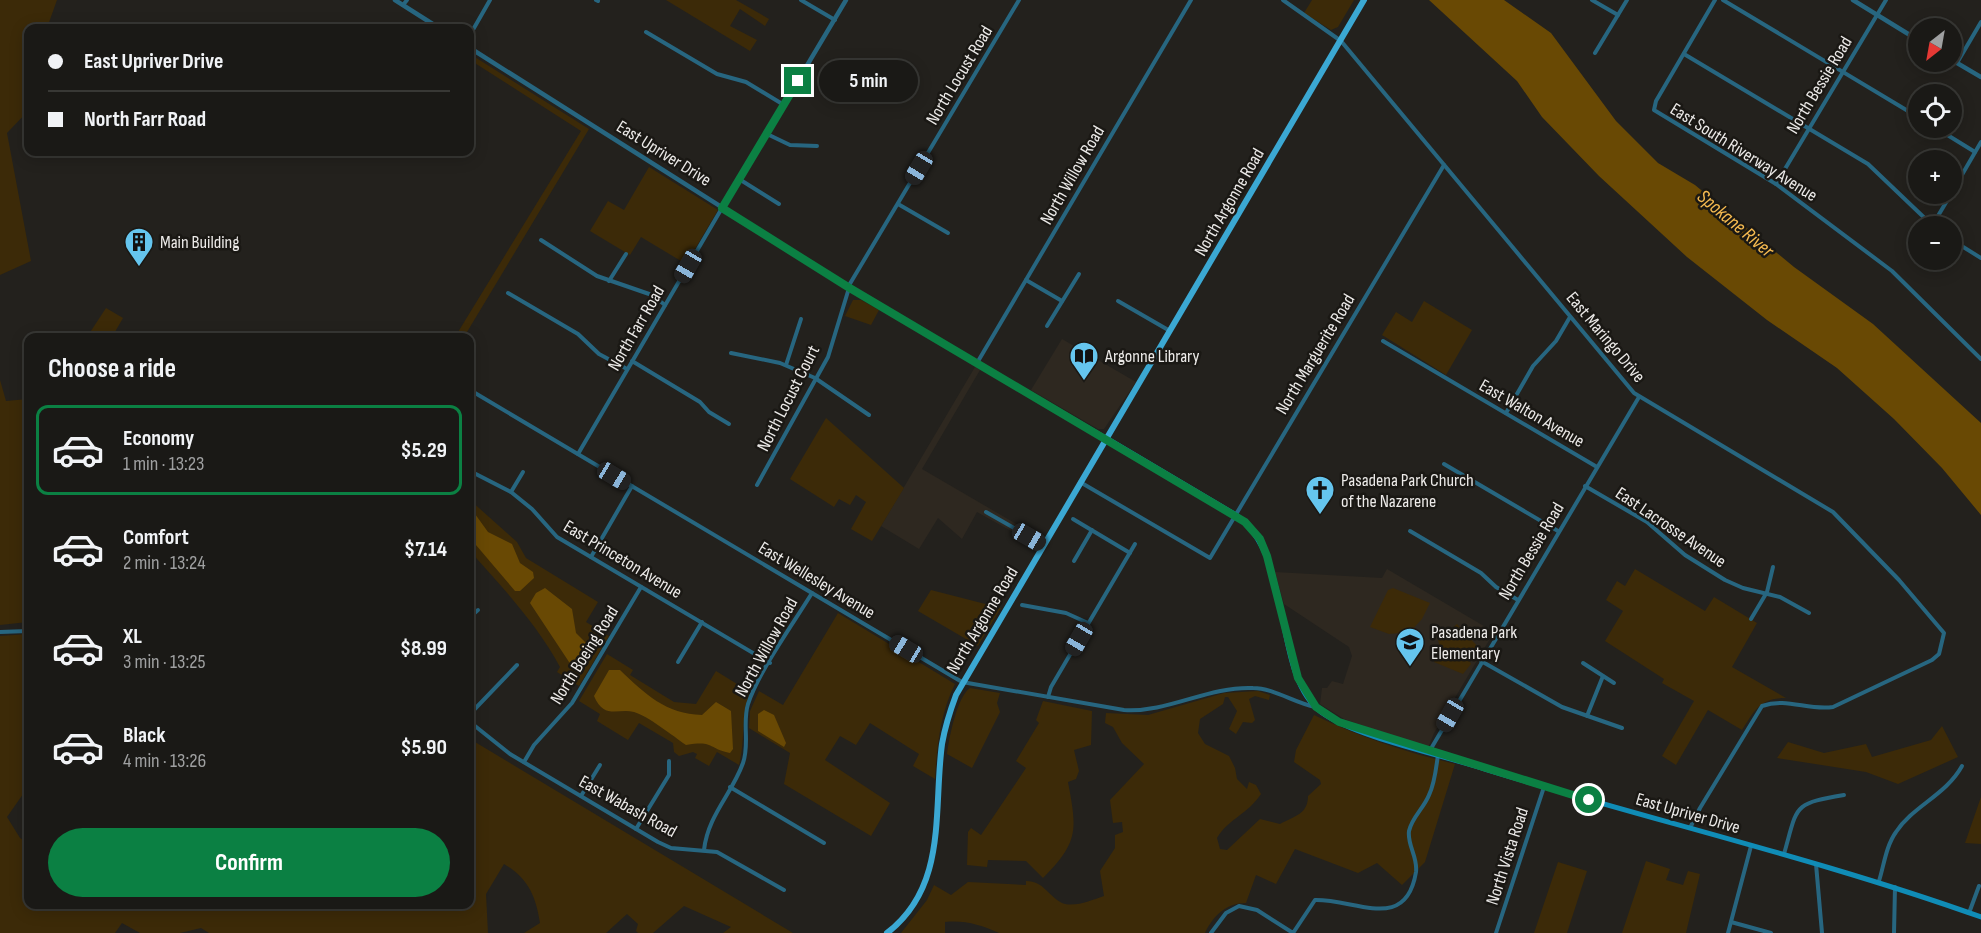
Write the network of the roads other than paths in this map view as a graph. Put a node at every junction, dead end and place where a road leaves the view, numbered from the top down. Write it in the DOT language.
graph roads {
  1 [pos="395,0"];
  2 [pos="407,0"];
  3 [pos="490,0"];
  4 [pos="801,0"];
  5 [pos="846,0"];
  6 [pos="1019,0"];
  7 [pos="1191,0"];
  8 [pos="1283,0"];
  9 [pos="1364,0"];
  10 [pos="1592,0"];
  11 [pos="1628,0"];
  12 [pos="1715,0"];
  13 [pos="1723,0"];
  14 [pos="1853,0"];
  15 [pos="1886,0"];
  16 [pos="403,5"];
  17 [pos="1618,15"];
  18 [pos="1877,15"];
  19 [pos="835,20"];
  20 [pos="1981,22"];
  21 [pos="434,24"];
  22 [pos="474,27"];
  23 [pos="646,32"];
  24 [pos="1908,34"];
  25 [pos="1341,41"];
  26 [pos="1962,49"];
  27 [pos="474,51"];
  28 [pos="1595,53"];
  29 [pos="1684,54"];
  30 [pos="1962,66"];
  31 [pos="1843,71"];
  32 [pos="1981,77"];
  33 [pos="784,105"];
  34 [pos="1908,111"];
  35 [pos="1810,128"];
  36 [pos="767,134"];
  37 [pos="1953,138"];
  38 [pos="1981,142"];
  39 [pos="817,146"];
  40 [pos="1976,152"];
  41 [pos="1444,165"];
  42 [pos="1962,175"];
  43 [pos="739,179"];
  44 [pos="1776,184"];
  45 [pos="779,204"];
  46 [pos="898,204"];
  47 [pos="722,208"];
  48 [pos="1922,216"];
  49 [pos="948,233"];
  50 [pos="541,240"];
  51 [pos="1962,246"];
  52 [pos="626,254"];
  53 [pos="1981,258"];
  54 [pos="1079,274"];
  55 [pos="1026,280"];
  56 [pos="609,282"];
  57 [pos="849,287"];
  58 [pos="508,293"];
  59 [pos="1062,301"];
  60 [pos="1118,301"];
  61 [pos="665,305"];
  62 [pos="1570,317"];
  63 [pos="801,319"];
  64 [pos="1047,326"];
  65 [pos="1170,331"];
  66 [pos="1383,341"];
  67 [pos="731,353"];
  68 [pos="1981,359"];
  69 [pos="632,361"];
  70 [pos="977,363"];
  71 [pos="786,365"];
  72 [pos="627,369"];
  73 [pos="815,378"];
  74 [pos="474,392"];
  75 [pos="1639,397"];
  76 [pos="1506,413"];
  77 [pos="869,415"];
  78 [pos="729,424"];
  79 [pos="1107,438"];
  80 [pos="578,454"];
  81 [pos="1444,464"];
  82 [pos="1597,467"];
  83 [pos="523,472"];
  84 [pos="474,473"];
  85 [pos="1080,482"];
  86 [pos="757,485"];
  87 [pos="632,486"];
  88 [pos="1585,486"];
  89 [pos="512,492"];
  90 [pos="986,512"];
  91 [pos="1236,515"];
  92 [pos="1073,519"];
  93 [pos="1092,530"];
  94 [pos="1410,531"];
  95 [pos="1558,531"];
  96 [pos="1135,544"];
  97 [pos="1044,545"];
  98 [pos="1130,553"];
  99 [pos="591,557"];
  100 [pos="1074,561"];
  101 [pos="1773,567"];
  102 [pos="641,587"];
  103 [pos="1767,592"];
  104 [pos="812,593"];
  105 [pos="1518,600"];
  106 [pos="1022,605"];
  107 [pos="477,609"];
  108 [pos="474,612"];
  109 [pos="1809,614"];
  110 [pos="1751,619"];
  111 [pos="702,622"];
  112 [pos="1088,623"];
  113 [pos="24,631"];
  114 [pos="0,632"];
  115 [pos="1481,661"];
  116 [pos="678,662"];
  117 [pos="770,663"];
  118 [pos="1582,663"];
  119 [pos="517,665"];
  120 [pos="1603,676"];
  121 [pos="962,682"];
  122 [pos="1614,682"];
  123 [pos="1048,697"];
  124 [pos="1316,707"];
  125 [pos="474,710"];
  126 [pos="1587,716"];
  127 [pos="474,725"];
  128 [pos="1622,728"];
  129 [pos="1429,752"];
  130 [pos="1438,755"];
  131 [pos="669,761"];
  132 [pos="524,762"];
  133 [pos="600,765"];
  134 [pos="1962,766"];
  135 [pos="730,787"];
  136 [pos="1544,787"];
  137 [pos="1844,795"];
  138 [pos="581,796"];
  139 [pos="636,829"];
  140 [pos="1690,829"];
  141 [pos="824,843"];
  142 [pos="1751,846"];
  143 [pos="704,850"];
  144 [pos="1784,855"];
  145 [pos="1816,864"];
  146 [pos="1879,881"];
  147 [pos="1979,886"];
  148 [pos="1895,887"];
  149 [pos="783,890"];
  150 [pos="1969,913"];
  151 [pos="1981,917"];
  152 [pos="1731,922"];
  153 [pos="887,933"];
  154 [pos="1211,933"];
  155 [pos="1293,933"];
  156 [pos="1496,933"];
  157 [pos="1728,933"];
  158 [pos="1771,933"];
  159 [pos="1822,933"];
  160 [pos="1894,933"];
  1 -- 16 [label="street"];
  2 -- 16 [label="street"];
  3 -- 22 [label="street"];
  4 -- 19 [label="street"];
  5 -- 19 [label="street, North Farr Road"];
  6 -- 46 [label="street, North Locust Road"];
  7 -- 55 [label="street, North Willow Road"];
  8 -- 25 [label="street, East Maringo Drive"];
  9 -- 25 [label="main road, North Argonne Road"];
  10 -- 17 [label="street"];
  11 -- 17 [label="street"];
  12 -- 29 [label="street"];
  13 -- 31 [label="street"];
  14 -- 18 [label="street"];
  15 -- 18 [label="street, North Bessie Road"];
  16 -- 21 [label="street"];
  17 -- 28 [label="street"];
  18 -- 24 [label="street"];
  18 -- 31 [label="street, North Bessie Road"];
  19 -- 33 [label="street, North Farr Road"];
  20 -- 26 [label="street"];
  23 -- 33 [label="street"];
  25 -- 41 [label="street, East Maringo Drive"];
  25 -- 65 [label="main road, North Argonne Road"];
  27 -- 47 [label="street, East Upriver Drive"];
  29 -- 35 [label="street"];
  29 -- 44 [label="street, East South Riverway Avenue"];
  30 -- 32 [label="street"];
  31 -- 34 [label="street"];
  31 -- 35 [label="street, North Bessie Road"];
  33 -- 36 [label="street, North Farr Road"];
  35 -- 44 [label="street, North Bessie Road"];
  35 -- 48 [label="street"];
  36 -- 39 [label="street"];
  36 -- 43 [label="street, North Farr Road"];
  37 -- 40 [label="street"];
  38 -- 40 [label="street"];
  40 -- 42 [label="street"];
  41 -- 62 [label="street, East Maringo Drive"];
  41 -- 91 [label="street, North Marguerite Road"];
  43 -- 45 [label="street"];
  43 -- 47 [label="street, North Farr Road"];
  44 -- 68 [label="street, East South Riverway Avenue"];
  46 -- 49 [label="street"];
  46 -- 57 [label="street, North Locust Road"];
  47 -- 57 [label="street, East Upriver Drive"];
  47 -- 61 [label="street, North Farr Road"];
  50 -- 56 [label="street"];
  51 -- 53 [label="street"];
  52 -- 56 [label="street"];
  54 -- 59 [label="street"];
  55 -- 59 [label="street"];
  55 -- 70 [label="street, North Willow Road"];
  56 -- 61 [label="street"];
  57 -- 70 [label="street, East Upriver Drive"];
  57 -- 73 [label="street, North Locust Court"];
  58 -- 72 [label="street"];
  59 -- 64 [label="street"];
  60 -- 65 [label="street"];
  61 -- 69 [label="street, North Farr Road"];
  62 -- 75 [label="street, East Maringo Drive"];
  62 -- 76 [label="street"];
  63 -- 71 [label="street"];
  65 -- 79 [label="main road, North Argonne Road"];
  66 -- 76 [label="street, East Walton Avenue"];
  67 -- 71 [label="street"];
  69 -- 72 [label="street, North Farr Road"];
  69 -- 78 [label="street"];
  70 -- 79 [label="street, East Upriver Drive"];
  71 -- 73 [label="street"];
  72 -- 80 [label="street, North Farr Road"];
  73 -- 77 [label="street"];
  73 -- 86 [label="street, North Locust Court"];
  74 -- 80 [label="street, East Wellesley Avenue"];
  75 -- 82 [label="street, North Bessie Road"];
  75 -- 140 [label="street, East Maringo Drive"];
  76 -- 82 [label="street, East Walton Avenue"];
  79 -- 85 [label="main road, North Argonne Road"];
  79 -- 91 [label="main road, East Upriver Drive"];
  80 -- 87 [label="street, East Wellesley Avenue"];
  81 -- 95 [label="street"];
  82 -- 88 [label="street, North Bessie Road"];
  83 -- 89 [label="street"];
  84 -- 89 [label="street, East Princeton Avenue"];
  85 -- 91 [label="street, North Marguerite Road"];
  85 -- 97 [label="main road, North Argonne Road"];
  87 -- 99 [label="street"];
  87 -- 104 [label="street, East Wellesley Avenue"];
  88 -- 95 [label="street, North Bessie Road"];
  88 -- 103 [label="street, East Lacrosse Avenue"];
  89 -- 99 [label="street, East Princeton Avenue"];
  90 -- 97 [label="street"];
  91 -- 124 [label="main road, East Upriver Drive"];
  92 -- 93 [label="street"];
  93 -- 98 [label="street"];
  93 -- 100 [label="street"];
  94 -- 105 [label="street"];
  95 -- 105 [label="street, North Bessie Road"];
  96 -- 98 [label="street"];
  97 -- 121 [label="main road, North Argonne Road"];
  98 -- 112 [label="street"];
  99 -- 102 [label="street, East Princeton Avenue"];
  101 -- 103 [label="street"];
  102 -- 111 [label="street, East Princeton Avenue"];
  102 -- 132 [label="street, North Boeing Road"];
  103 -- 109 [label="street, East Lacrosse Avenue"];
  103 -- 110 [label="street"];
  104 -- 117 [label="street, North Willow Road"];
  104 -- 121 [label="street, East Wellesley Avenue"];
  105 -- 115 [label="street, North Bessie Road"];
  106 -- 112 [label="street"];
  107 -- 108 [label="street"];
  111 -- 116 [label="street"];
  111 -- 117 [label="street, East Princeton Avenue"];
  112 -- 123 [label="street"];
  113 -- 114 [label="street"];
  115 -- 126 [label="street"];
  115 -- 129 [label="street, North Bessie Road"];
  117 -- 135 [label="street, North Willow Road"];
  118 -- 120 [label="street"];
  119 -- 125 [label="street"];
  120 -- 122 [label="street"];
  120 -- 126 [label="street"];
  121 -- 123 [label="street, East Wellesley Avenue"];
  121 -- 153 [label="main road, North Argonne Road"];
  123 -- 124 [label="street, East Wellesley Avenue"];
  124 -- 129 [label="main road, East Upriver Drive"];
  126 -- 128 [label="street"];
  127 -- 132 [label="street, East Wabash Road"];
  129 -- 130 [label="main road, East Upriver Drive"];
  130 -- 136 [label="main road, East Upriver Drive"];
  130 -- 155 [label="street"];
  131 -- 139 [label="street"];
  132 -- 138 [label="street, East Wabash Road"];
  133 -- 138 [label="street"];
  134 -- 146 [label="street"];
  135 -- 141 [label="street"];
  135 -- 143 [label="street, North Willow Road"];
  136 -- 140 [label="main road, East Upriver Drive"];
  136 -- 156 [label="street, North Vista Road"];
  137 -- 144 [label="street"];
  138 -- 139 [label="street, East Wabash Road"];
  139 -- 143 [label="street, East Wabash Road"];
  140 -- 142 [label="main road, East Upriver Drive"];
  142 -- 144 [label="main road, East Upriver Drive"];
  142 -- 152 [label="street"];
  143 -- 149 [label="street, East Wabash Road"];
  144 -- 145 [label="main road, East Upriver Drive"];
  145 -- 146 [label="main road, East Upriver Drive"];
  145 -- 159 [label="street"];
  146 -- 148 [label="main road, East Upriver Drive"];
  147 -- 150 [label="street"];
  148 -- 150 [label="main road, East Upriver Drive"];
  148 -- 160 [label="street"];
  150 -- 151 [label="main road, East Upriver Drive"];
  152 -- 157 [label="street"];
  152 -- 158 [label="street"];
  154 -- 155 [label="street"];
}
